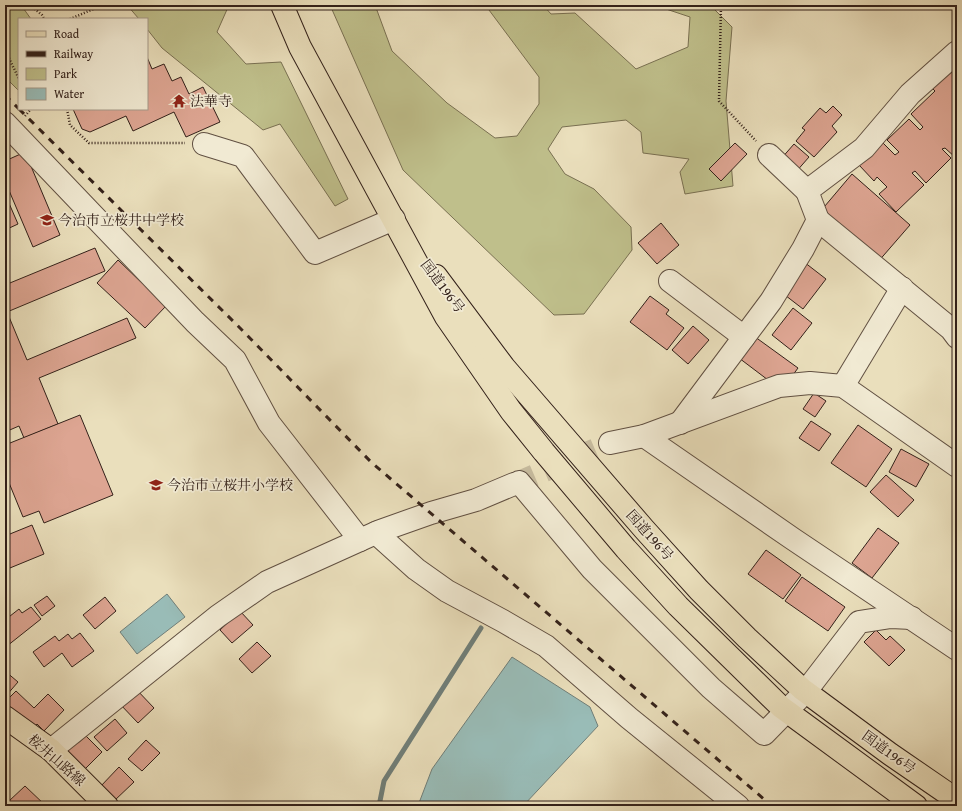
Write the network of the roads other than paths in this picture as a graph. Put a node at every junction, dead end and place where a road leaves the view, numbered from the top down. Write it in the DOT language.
graph roads {
  1 [pos="282,5"];
  2 [pos="957,52"];
  3 [pos="6,125"];
  4 [pos="204,144"];
  5 [pos="769,155"];
  6 [pos="807,191"];
  7 [pos="394,219"];
  8 [pos="818,220"];
  9 [pos="670,281"];
  10 [pos="902,288"];
  11 [pos="744,337"];
  12 [pos="957,337"];
  13 [pos="844,386"];
  14 [pos="680,423"];
  15 [pos="644,436"];
  16 [pos="610,442"];
  17 [pos="957,466"];
  18 [pos="368,536"];
  19 [pos="912,618"];
  20 [pos="957,649"];
  21 [pos="806,691"];
  22 [pos="787,711"];
  23 [pos="5,717"];
  24 [pos="51,750"];
  25 [pos="957,800"];
  26 [pos="107,806"];
  27 [pos="738,806"];
  28 [pos="916,806"];
  1 -- 7 [label="main road, 国道196号"];
  2 -- 6 [label="street"];
  3 -- 18 [label="street"];
  4 -- 7 [label="street"];
  5 -- 6 [label="street"];
  6 -- 8 [label="street"];
  7 -- 21 [label="main road, 国道196号"];
  7 -- 22 [label="main road, 国道196号"];
  8 -- 10 [label="street"];
  8 -- 11 [label="street"];
  9 -- 11 [label="street"];
  10 -- 12 [label="street"];
  10 -- 13 [label="street"];
  11 -- 14 [label="street"];
  13 -- 14 [label="street"];
  13 -- 17 [label="street"];
  14 -- 15 [label="street"];
  15 -- 16 [label="street"];
  15 -- 19 [label="street"];
  18 -- 22 [label="street"];
  18 -- 24 [label="street"];
  18 -- 27 [label="street"];
  19 -- 20 [label="street"];
  19 -- 21 [label="street"];
  21 -- 22 [label="street"];
  21 -- 25 [label="main road, 国道196号"];
  22 -- 28 [label="main road, 国道196号"];
  23 -- 24 [label="main road, 桜井山路線"];
  24 -- 26 [label="main road, 桜井山路線"];
}
